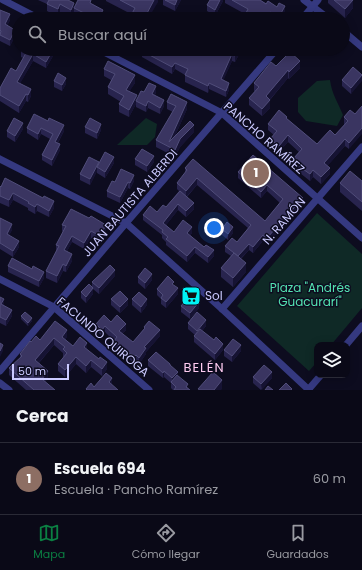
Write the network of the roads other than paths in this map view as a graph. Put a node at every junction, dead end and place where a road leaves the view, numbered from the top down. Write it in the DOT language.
graph roads {
  1 [pos="3,0"];
  2 [pos="304,0"];
  3 [pos="316,3"];
  4 [pos="26,12"];
  5 [pos="308,12"];
  6 [pos="323,12"];
  7 [pos="350,37"];
  8 [pos="362,47"];
  9 [pos="112,56"];
  10 [pos="271,56"];
  11 [pos="222,113"];
  12 [pos="362,147"];
  13 [pos="0,159"];
  14 [pos="318,199"];
  15 [pos="126,223"];
  16 [pos="362,238"];
  17 [pos="0,279"];
  18 [pos="54,307"];
  19 [pos="222,309"];
  20 [pos="362,326"];
  21 [pos="349,342"];
  22 [pos="0,371"];
  23 [pos="319,378"];
  24 [pos="0,383"];
  25 [pos="9,390"];
  26 [pos="149,390"];
  27 [pos="309,390"];
  1 -- 4 [label="street"];
  2 -- 3 [label="street"];
  3 -- 5 [label="street"];
  3 -- 6 [label="street"];
  7 -- 8 [label="street"];
  9 -- 11 [label="street, PANCHO RAMÍREZ"];
  10 -- 11 [label="street, JUAN BAUTISTA ALBERDI"];
  11 -- 14 [label="street, PANCHO RAMÍREZ"];
  11 -- 15 [label="street, JUAN BAUTISTA ALBERDI"];
  12 -- 14 [label="street, N. RAMÓN"];
  13 -- 15 [label="street"];
  14 -- 16 [label="street, PANCHO RAMÍREZ"];
  14 -- 19 [label="street, N. RAMÓN"];
  15 -- 18 [label="street, JUAN BAUTISTA ALBERDI"];
  15 -- 19 [label="street"];
  17 -- 18 [label="street, FACUNDO QUIROGA"];
  18 -- 22 [label="street, JUAN BAUTISTA ALBERDI"];
  18 -- 26 [label="street, FACUNDO QUIROGA"];
  19 -- 27 [label="street"];
  20 -- 21 [label="street"];
  23 -- 27 [label="street"];
  24 -- 25 [label="street"];
}
